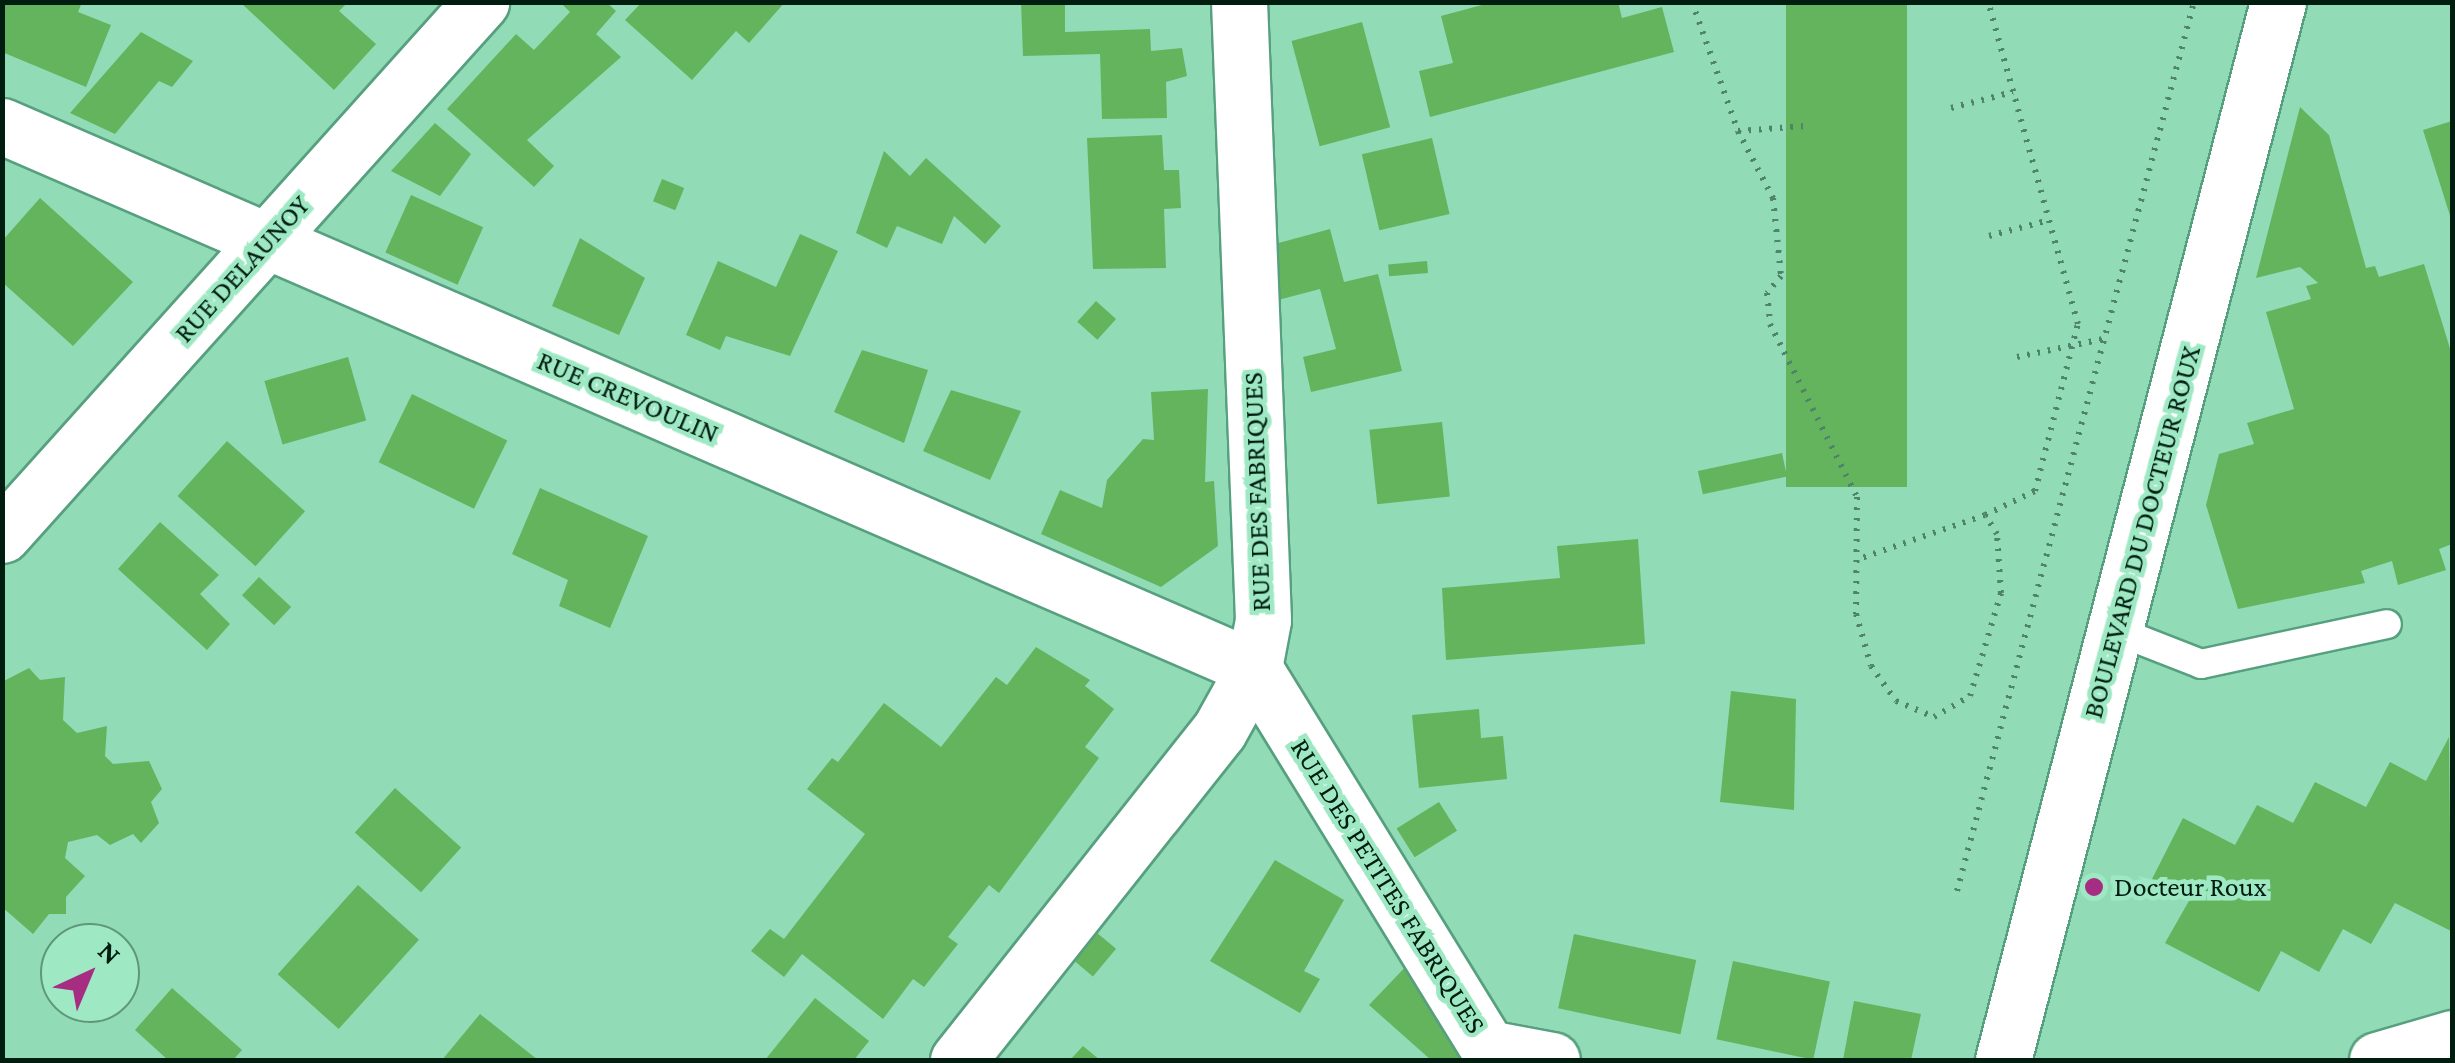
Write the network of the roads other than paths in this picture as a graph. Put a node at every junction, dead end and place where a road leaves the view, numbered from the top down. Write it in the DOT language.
graph roads {
  1 [pos="481,2"];
  2 [pos="1240,2"];
  3 [pos="2278,2"];
  4 [pos="2,126"];
  5 [pos="267,240"];
  6 [pos="2,535"];
  7 [pos="2387,624"];
  8 [pos="2117,631"];
  9 [pos="1254,668"];
  10 [pos="2452,1038"];
  11 [pos="958,1060"];
  12 [pos="1552,1060"];
  13 [pos="2003,1060"];
  14 [pos="2376,1060"];
  1 -- 5 [label="street, RUE DELAUNOY"];
  2 -- 9 [label="street, RUE DES FABRIQUES"];
  3 -- 8 [label="street, BOULEVARD DU DOCTEUR ROUX"];
  4 -- 5 [label="street, RUE CREVOULIN"];
  5 -- 6 [label="street, RUE DELAUNOY"];
  5 -- 9 [label="street, RUE CREVOULIN"];
  7 -- 8 [label="lane"];
  8 -- 13 [label="street, BOULEVARD DU DOCTEUR ROUX"];
  9 -- 11 [label="street, RUE DES FABRIQUES"];
  9 -- 12 [label="street, RUE DES PETITES FABRIQUES"];
  10 -- 14 [label="street"];
}
